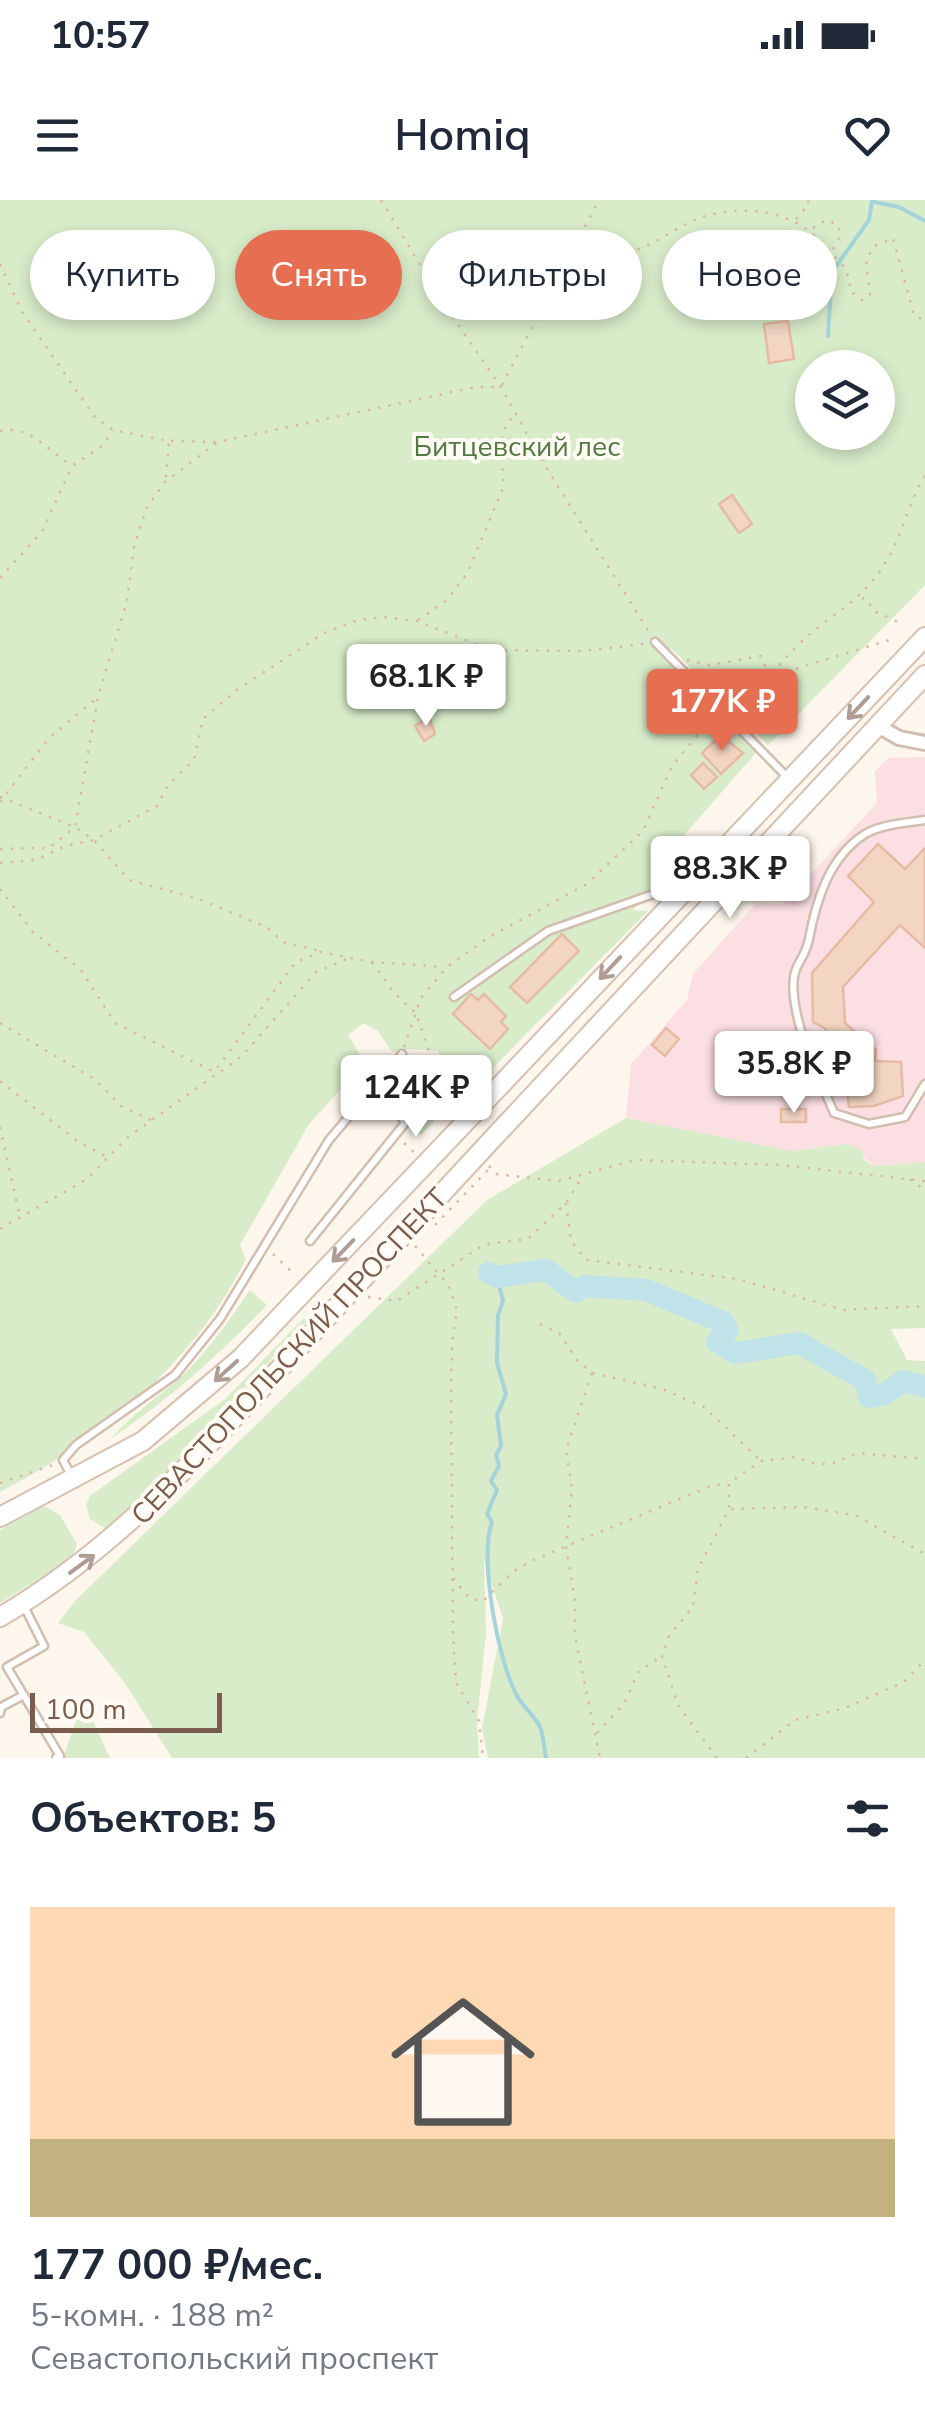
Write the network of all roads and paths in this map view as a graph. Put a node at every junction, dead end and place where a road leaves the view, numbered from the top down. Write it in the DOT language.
graph roads {
  1 [pos="381,200"];
  2 [pos="599,200"];
  3 [pos="808,200"];
  4 [pos="795,220"];
  5 [pos="812,229"];
  6 [pos="583,230"];
  7 [pos="837,241"];
  8 [pos="642,247"];
  9 [pos="837,258"];
  10 [pos="0,264"];
  11 [pos="536,320"];
  12 [pos="925,321"];
  13 [pos="502,386"];
  14 [pos="515,412"];
  15 [pos="114,430"];
  16 [pos="0,431"];
  17 [pos="169,441"];
  18 [pos="218,442"];
  19 [pos="72,466"];
  20 [pos="925,476"];
  21 [pos="165,482"];
  22 [pos="0,578"];
  23 [pos="861,597"];
  24 [pos="417,621"];
  25 [pos="901,623"];
  26 [pos="925,637"];
  27 [pos="888,640"];
  28 [pos="655,642"];
  29 [pos="666,656"];
  30 [pos="925,675"];
  31 [pos="769,677"];
  32 [pos="98,697"];
  33 [pos="719,708"];
  34 [pos="878,726"];
  35 [pos="925,744"];
  36 [pos="790,780"];
  37 [pos="1,799"];
  38 [pos="925,820"];
  39 [pos="75,826"];
  40 [pos="94,840"];
  41 [pos="0,849"];
  42 [pos="0,862"];
  43 [pos="0,888"];
  44 [pos="662,891"];
  45 [pos="320,952"];
  46 [pos="351,958"];
  47 [pos="372,962"];
  48 [pos="447,967"];
  49 [pos="454,997"];
  50 [pos="416,1013"];
  51 [pos="0,1023"];
  52 [pos="402,1054"];
  53 [pos="214,1072"];
  54 [pos="0,1081"];
  55 [pos="381,1081"];
  56 [pos="925,1084"];
  57 [pos="438,1118"];
  58 [pos="152,1121"];
  59 [pos="0,1127"];
  60 [pos="395,1136"];
  61 [pos="415,1153"];
  62 [pos="110,1158"];
  63 [pos="496,1174"];
  64 [pos="583,1175"];
  65 [pos="909,1178"];
  66 [pos="925,1182"];
  67 [pos="925,1190"];
  68 [pos="566,1203"];
  69 [pos="20,1217"];
  70 [pos="0,1228"];
  71 [pos="310,1241"];
  72 [pos="265,1246"];
  73 [pos="415,1246"];
  74 [pos="440,1276"];
  75 [pos="297,1277"];
  76 [pos="367,1296"];
  77 [pos="925,1306"];
  78 [pos="540,1324"];
  79 [pos="592,1373"];
  80 [pos="925,1459"];
  81 [pos="63,1460"];
  82 [pos="761,1462"];
  83 [pos="74,1481"];
  84 [pos="0,1483"];
  85 [pos="730,1483"];
  86 [pos="730,1510"];
  87 [pos="0,1517"];
  88 [pos="566,1546"];
  89 [pos="925,1554"];
  90 [pos="452,1575"];
  91 [pos="23,1604"];
  92 [pos="0,1617"];
  93 [pos="662,1656"];
  94 [pos="925,1660"];
  95 [pos="24,1695"];
  96 [pos="0,1708"];
  97 [pos="596,1734"];
  98 [pos="56,1758"];
  99 [pos="483,1758"];
  100 [pos="600,1758"];
  101 [pos="717,1758"];
  102 [pos="746,1758"];
  1 -- 13 [label="path"];
  2 -- 6 [label="path"];
  3 -- 4 [label="path"];
  4 -- 5 [label="path"];
  4 -- 8 [label="path"];
  5 -- 7 [label="path"];
  9 -- 12 [label="path"];
  10 -- 15 [label="path"];
  11 -- 13 [label="path"];
  13 -- 14 [label="path"];
  13 -- 18 [label="path"];
  14 -- 24 [label="path"];
  14 -- 28 [label="path"];
  15 -- 17 [label="path"];
  15 -- 19 [label="path"];
  16 -- 19 [label="path"];
  17 -- 18 [label="path"];
  17 -- 21 [label="path"];
  18 -- 21 [label="path"];
  19 -- 22 [label="path"];
  20 -- 23 [label="path"];
  21 -- 32 [label="path"];
  23 -- 25 [label="path"];
  23 -- 31 [label="path"];
  24 -- 28 [label="path"];
  24 -- 40 [label="path"];
  26 -- 36 [label="main road, СЕВАСТОПОЛЬСКИЙ ПРОСПЕКТ, one-way"];
  27 -- 31 [label="path"];
  28 -- 29 [label="lane"];
  29 -- 31 [label="path"];
  29 -- 33 [label="lane"];
  30 -- 34 [label="main road, СЕВАСТОПОЛЬСКИЙ ПРОСПЕКТ"];
  31 -- 33 [label="path"];
  32 -- 37 [label="path"];
  32 -- 39 [label="path"];
  33 -- 36 [label="lane"];
  33 -- 48 [label="path"];
  34 -- 35 [label="street"];
  91 -- 34 [label="main road, СЕВАСТОПОЛЬСКИЙ ПРОСПЕКТ, one-way, bridge"];
  36 -- 83 [label="main road, СЕВАСТОПОЛЬСКИЙ ПРОСПЕКТ, one-way, bridge"];
  37 -- 39 [label="path"];
  38 -- 56 [label="lane"];
  39 -- 40 [label="path"];
  39 -- 41 [label="path"];
  40 -- 42 [label="path"];
  40 -- 45 [label="path"];
  43 -- 53 [label="path"];
  44 -- 49 [label="lane"];
  45 -- 46 [label="path"];
  45 -- 53 [label="path"];
  46 -- 47 [label="path"];
  46 -- 53 [label="path"];
  47 -- 48 [label="path"];
  47 -- 50 [label="path"];
  48 -- 50 [label="path"];
  50 -- 52 [label="path"];
  50 -- 57 [label="path"];
  51 -- 58 [label="path"];
  52 -- 55 [label="lane"];
  53 -- 58 [label="path"];
  54 -- 62 [label="path"];
  55 -- 60 [label="lane"];
  55 -- 72 [label="lane"];
  58 -- 62 [label="path"];
  59 -- 69 [label="path"];
  60 -- 61 [label="path"];
  60 -- 71 [label="lane"];
  62 -- 69 [label="path"];
  63 -- 64 [label="path"];
  64 -- 65 [label="path"];
  64 -- 68 [label="path"];
  65 -- 66 [label="path"];
  65 -- 67 [label="path"];
  68 -- 74 [label="path"];
  68 -- 77 [label="path"];
  69 -- 70 [label="path"];
  72 -- 75 [label="path"];
  72 -- 81 [label="lane"];
  73 -- 74 [label="path"];
  74 -- 76 [label="path"];
  74 -- 90 [label="path"];
  78 -- 79 [label="path"];
  79 -- 82 [label="path"];
  79 -- 88 [label="path"];
  80 -- 82 [label="path"];
  81 -- 83 [label="lane"];
  81 -- 84 [label="path"];
  82 -- 85 [label="path"];
  83 -- 87 [label="main road, СЕВАСТОПОЛЬСКИЙ ПРОСПЕКТ"];
  85 -- 86 [label="path"];
  85 -- 88 [label="path"];
  86 -- 89 [label="path"];
  86 -- 93 [label="path"];
  88 -- 90 [label="path"];
  88 -- 97 [label="path"];
  90 -- 99 [label="path"];
  91 -- 92 [label="main road, СЕВАСТОПОЛЬСКИЙ ПРОСПЕКТ"];
  91 -- 95 [label="lane"];
  93 -- 97 [label="path"];
  93 -- 101 [label="path"];
  94 -- 102 [label="path"];
  95 -- 96 [label="lane"];
  95 -- 98 [label="lane"];
  97 -- 100 [label="path"];
}
